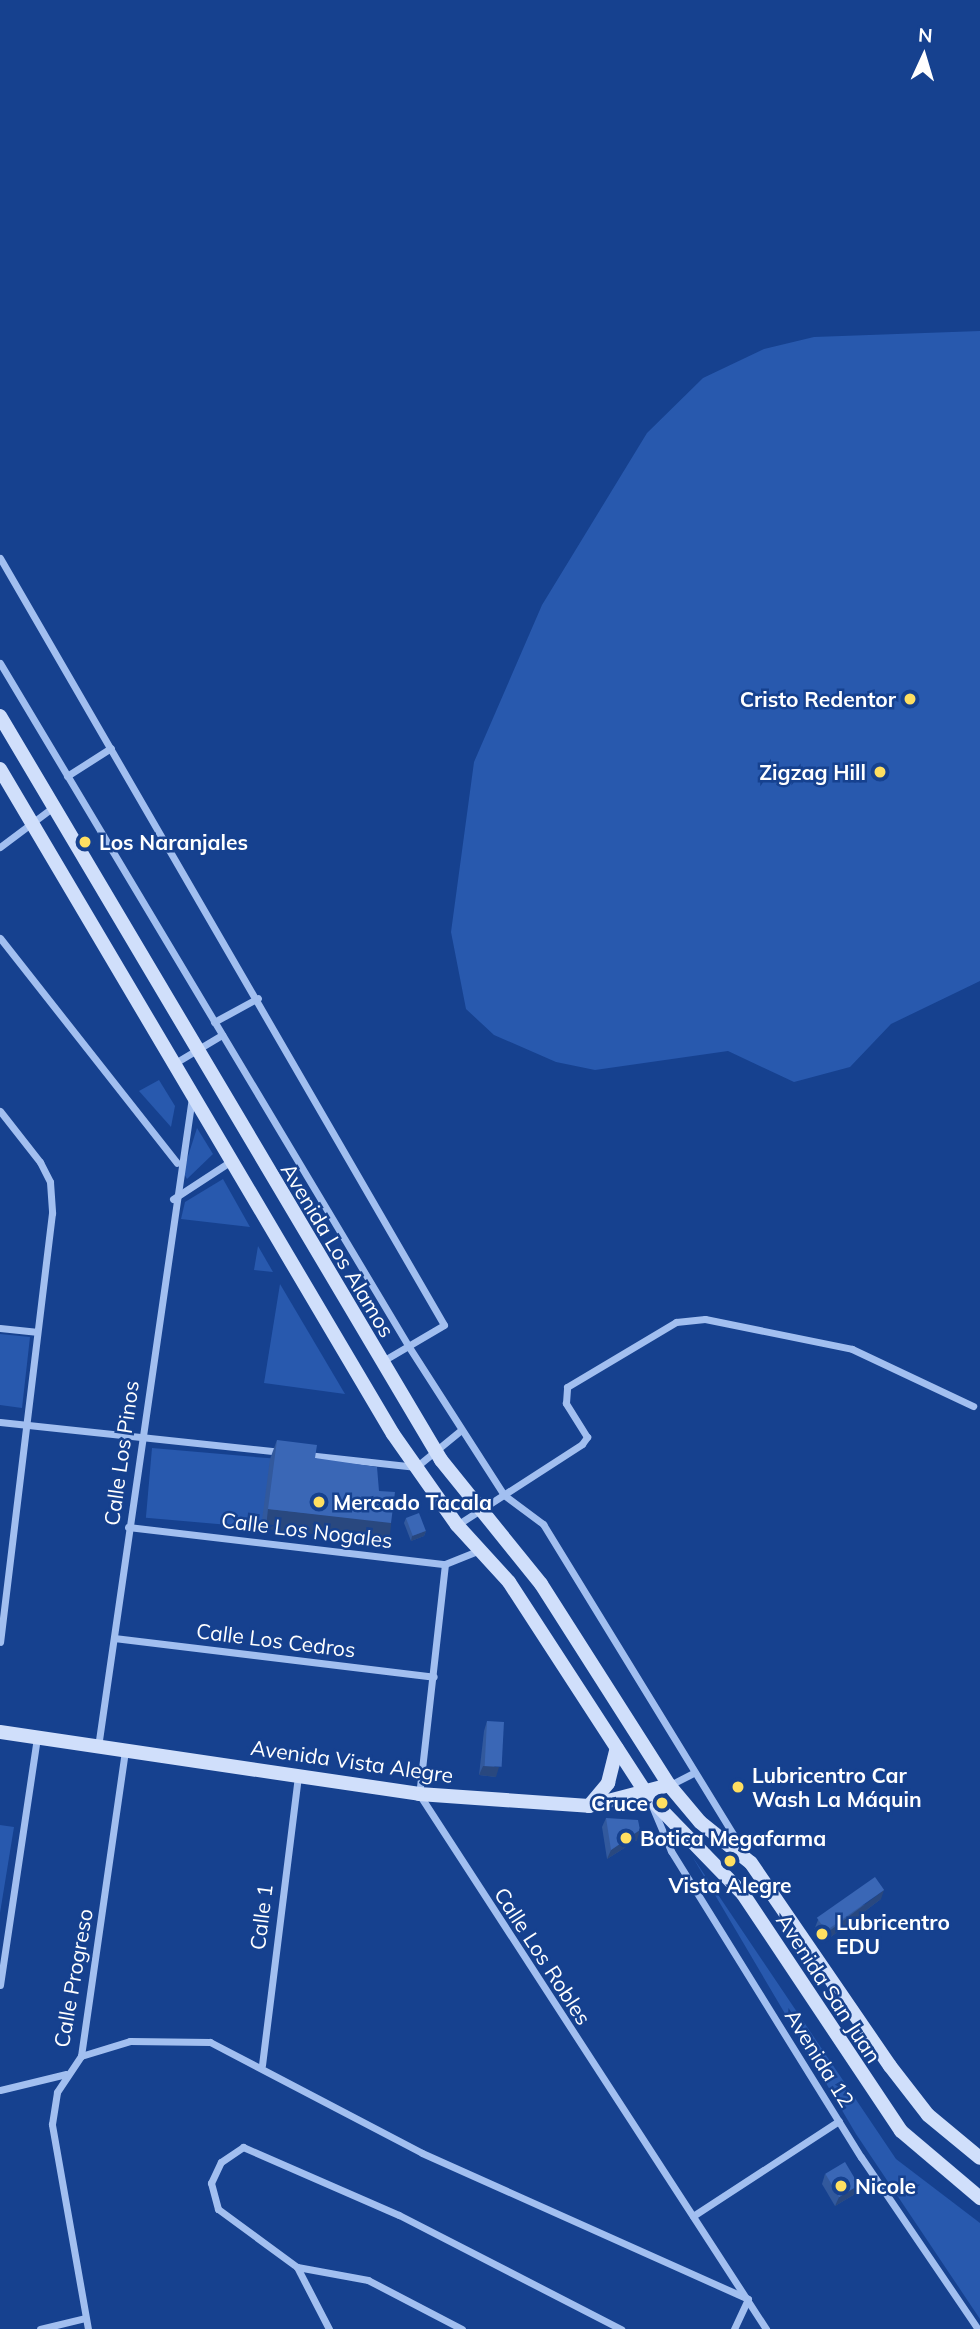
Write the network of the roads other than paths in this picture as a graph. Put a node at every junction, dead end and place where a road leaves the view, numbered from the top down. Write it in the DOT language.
graph roads {
  1 [pos="0,558"];
  2 [pos="0,663"];
  3 [pos="0,716"];
  4 [pos="111,748"];
  5 [pos="0,769"];
  6 [pos="67,776"];
  7 [pos="52,808"];
  8 [pos="32,823"];
  9 [pos="0,847"];
  10 [pos="0,938"];
  11 [pos="258,998"];
  12 [pos="214,1022"];
  13 [pos="222,1035"];
  14 [pos="196,1050"];
  15 [pos="176,1063"];
  16 [pos="193,1091"];
  17 [pos="0,1111"];
  18 [pos="233,1160"];
  19 [pos="177,1163"];
  20 [pos="173,1199"];
  21 [pos="0,1328"];
  22 [pos="36,1332"];
  23 [pos="408,1347"];
  24 [pos="380,1362"];
  25 [pos="973,1406"];
  26 [pos="0,1422"];
  27 [pos="27,1424"];
  28 [pos="461,1430"];
  29 [pos="141,1437"];
  30 [pos="435,1452"];
  31 [pos="416,1467"];
  32 [pos="504,1495"];
  33 [pos="480,1511"];
  34 [pos="457,1525"];
  35 [pos="128,1527"];
  36 [pos="480,1550"];
  37 [pos="445,1564"];
  38 [pos="114,1638"];
  39 [pos="0,1642"];
  40 [pos="433,1676"];
  41 [pos="0,1732"];
  42 [pos="37,1737"];
  43 [pos="98,1747"];
  44 [pos="617,1748"];
  45 [pos="125,1751"];
  46 [pos="694,1773"];
  47 [pos="298,1774"];
  48 [pos="669,1785"];
  49 [pos="419,1794"];
  50 [pos="648,1796"];
  51 [pos="589,1805"];
  52 [pos="751,1863"];
  53 [pos="0,1985"];
  54 [pos="81,2056"];
  55 [pos="262,2065"];
  56 [pos="66,2074"];
  57 [pos="0,2090"];
  58 [pos="839,2121"];
  59 [pos="980,2158"];
  60 [pos="980,2198"];
  61 [pos="693,2216"];
  62 [pos="297,2267"];
  63 [pos="748,2299"];
  64 [pos="85,2318"];
  65 [pos="40,2329"];
  66 [pos="88,2329"];
  67 [pos="329,2329"];
  68 [pos="462,2329"];
  69 [pos="621,2329"];
  70 [pos="734,2329"];
  71 [pos="766,2329"];
  72 [pos="978,2329"];
  1 -- 4 [label="street"];
  2 -- 6 [label="street"];
  3 -- 7 [label="main road, Avenida Los Alamos"];
  4 -- 6 [label="street"];
  4 -- 11 [label="street"];
  5 -- 8 [label="main road, Avenida Los Alamos"];
  6 -- 12 [label="street"];
  7 -- 8 [label="street"];
  7 -- 14 [label="main road, Avenida Los Alamos"];
  8 -- 9 [label="street"];
  8 -- 15 [label="main road, Avenida Los Alamos"];
  10 -- 19 [label="street"];
  11 -- 12 [label="street"];
  11 -- 23 [label="street"];
  12 -- 13 [label="street"];
  13 -- 14 [label="street"];
  13 -- 23 [label="street"];
  14 -- 15 [label="street"];
  14 -- 24 [label="main road, Avenida Los Alamos"];
  15 -- 16 [label="main road, Avenida Los Alamos"];
  16 -- 18 [label="main road, Avenida Los Alamos"];
  16 -- 19 [label="street, Calle Los Pinos"];
  17 -- 22 [label="street"];
  18 -- 20 [label="street"];
  18 -- 31 [label="main road, Avenida Los Alamos"];
  19 -- 20 [label="street, Calle Los Pinos"];
  20 -- 29 [label="street, Calle Los Pinos"];
  21 -- 22 [label="street"];
  22 -- 27 [label="street"];
  23 -- 24 [label="street"];
  23 -- 28 [label="street"];
  24 -- 30 [label="main road, Avenida Los Alamos"];
  25 -- 32 [label="street"];
  26 -- 27 [label="street"];
  27 -- 29 [label="street"];
  27 -- 39 [label="street"];
  28 -- 30 [label="street"];
  28 -- 32 [label="street"];
  29 -- 31 [label="street"];
  29 -- 35 [label="street, Calle Los Pinos"];
  30 -- 31 [label="street"];
  30 -- 33 [label="main road, Avenida Los Alamos"];
  31 -- 34 [label="main road, Avenida Los Alamos"];
  32 -- 33 [label="street"];
  32 -- 46 [label="street"];
  33 -- 34 [label="street"];
  33 -- 48 [label="main road, Avenida Los Alamos"];
  34 -- 36 [label="main road, Avenida Los Alamos"];
  35 -- 37 [label="street, Calle Los Nogales"];
  35 -- 38 [label="street, Calle Los Pinos"];
  36 -- 37 [label="street, Calle Los Nogales"];
  36 -- 44 [label="main road, Avenida Los Alamos"];
  37 -- 40 [label="street"];
  38 -- 40 [label="street, Calle Los Cedros"];
  38 -- 43 [label="street, Calle Los Pinos"];
  40 -- 49 [label="street"];
  41 -- 42 [label="main road, Avenida Vista Alegre"];
  42 -- 43 [label="main road, Avenida Vista Alegre"];
  42 -- 53 [label="street"];
  43 -- 45 [label="main road, Avenida Vista Alegre"];
  44 -- 50 [label="main road, Avenida Los Alamos"];
  44 -- 51 [label="main road"];
  45 -- 47 [label="main road, Avenida Vista Alegre"];
  45 -- 54 [label="street, Calle Progreso"];
  46 -- 48 [label="street, Avenida Vista Alegre"];
  46 -- 52 [label="street"];
  47 -- 49 [label="main road, Avenida Vista Alegre"];
  47 -- 55 [label="street, Calle 1"];
  48 -- 50 [label="main road, Avenida Vista Alegre"];
  48 -- 52 [label="main road, Avenida San Juan"];
  49 -- 51 [label="main road, Avenida Vista Alegre"];
  49 -- 61 [label="street, Calle Los Robles"];
  50 -- 51 [label="main road, Avenida Vista Alegre"];
  50 -- 58 [label="street, Avenida 12"];
  50 -- 60 [label="main road, Avenida San Juan"];
  52 -- 59 [label="main road, Avenida San Juan"];
  54 -- 55 [label="street"];
  54 -- 56 [label="street, Calle Progreso"];
  55 -- 63 [label="street"];
  56 -- 57 [label="street"];
  56 -- 64 [label="street, Calle Progreso"];
  58 -- 61 [label="street"];
  58 -- 72 [label="street, Avenida 12"];
  61 -- 63 [label="street, Calle Los Robles"];
  62 -- 67 [label="street"];
  62 -- 68 [label="street"];
  62 -- 69 [label="street"];
  63 -- 70 [label="street"];
  63 -- 71 [label="street, Calle Los Robles"];
  64 -- 65 [label="street"];
  64 -- 66 [label="street, Calle Progreso"];
}
